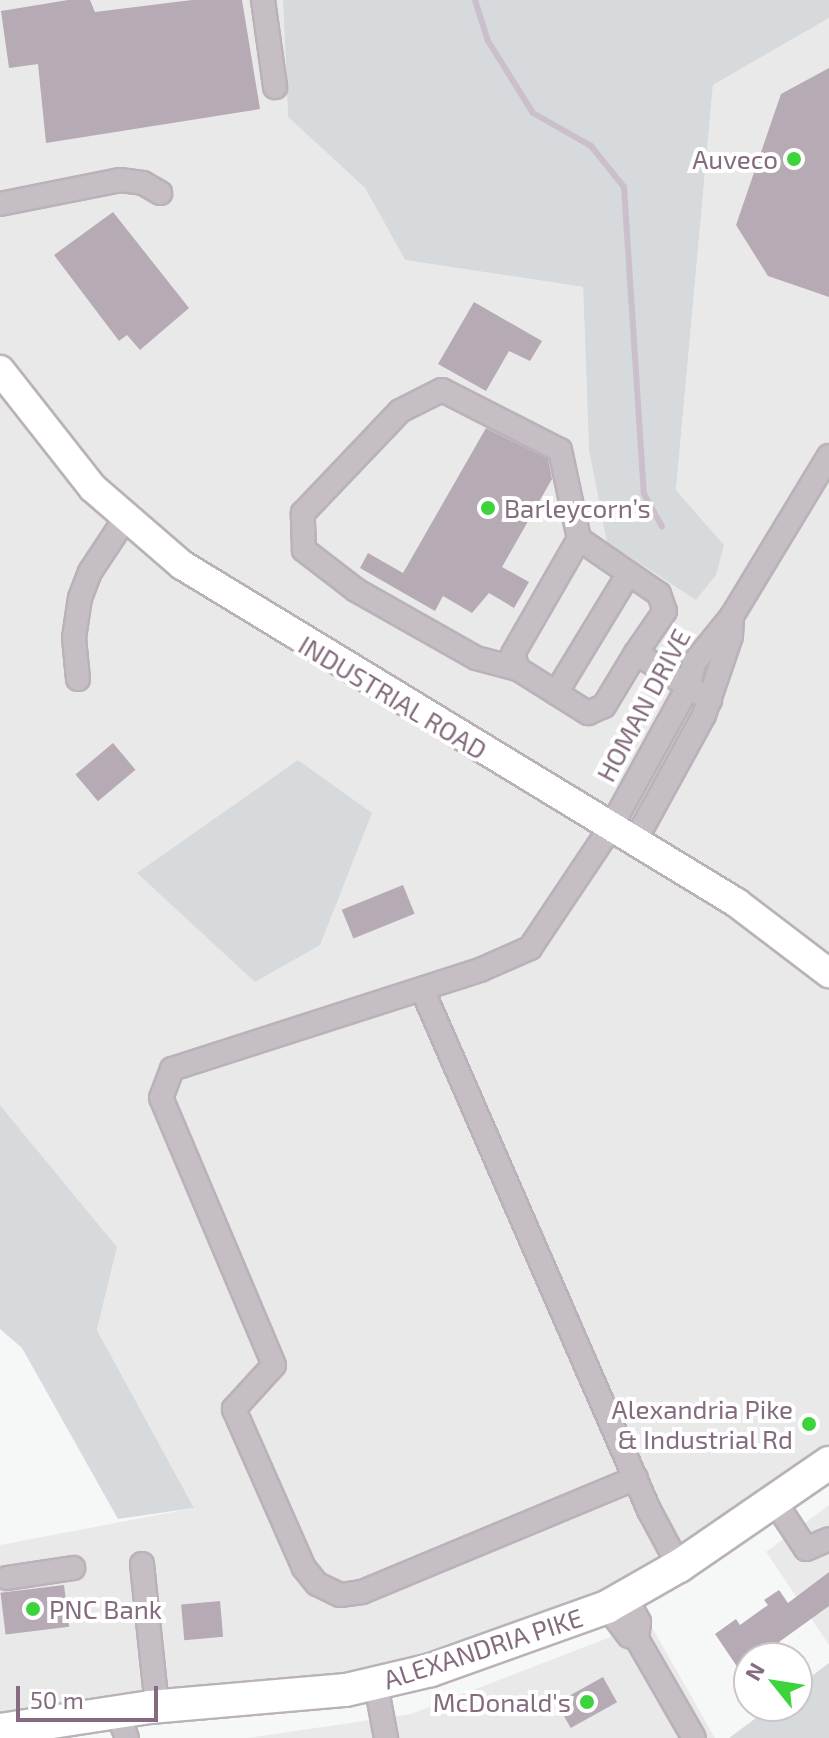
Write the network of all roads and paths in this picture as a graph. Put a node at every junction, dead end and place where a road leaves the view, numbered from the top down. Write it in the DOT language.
graph roads {
  1 [pos="263,0"];
  2 [pos="275,87"];
  3 [pos="160,193"];
  4 [pos="0,204"];
  5 [pos="0,370"];
  6 [pos="829,456"];
  7 [pos="125,519"];
  8 [pos="579,539"];
  9 [pos="629,573"];
  10 [pos="732,616"];
  11 [pos="636,653"];
  12 [pos="518,669"];
  13 [pos="78,679"];
  14 [pos="688,687"];
  15 [pos="556,693"];
  16 [pos="710,700"];
  17 [pos="623,834"];
  18 [pos="829,973"];
  19 [pos="422,989"];
  20 [pos="829,1463"];
  21 [pos="636,1478"];
  22 [pos="775,1502"];
  23 [pos="829,1539"];
  24 [pos="142,1564"];
  25 [pos="679,1566"];
  26 [pos="73,1568"];
  27 [pos="7,1578"];
  28 [pos="616,1602"];
  29 [pos="376,1684"];
  30 [pos="157,1707"];
  31 [pos="122,1725"];
  32 [pos="0,1730"];
  33 [pos="386,1738"];
  34 [pos="694,1738"];
  1 -- 2 [label="lane"];
  3 -- 4 [label="lane"];
  5 -- 7 [label="main road, INDUSTRIAL ROAD"];
  6 -- 10 [label="lane, HOMAN DRIVE"];
  7 -- 13 [label="lane"];
  7 -- 17 [label="main road, INDUSTRIAL ROAD"];
  8 -- 9 [label="lane"];
  8 -- 12 [label="lane"];
  8 -- 12 [label="lane"];
  9 -- 11 [label="lane"];
  9 -- 15 [label="lane"];
  10 -- 14 [label="lane, HOMAN DRIVE"];
  10 -- 16 [label="lane, HOMAN DRIVE"];
  11 -- 14 [label="lane"];
  11 -- 15 [label="lane"];
  12 -- 15 [label="lane"];
  14 -- 16 [label="lane"];
  14 -- 17 [label="lane, HOMAN DRIVE"];
  16 -- 17 [label="lane, HOMAN DRIVE"];
  17 -- 18 [label="main road, INDUSTRIAL ROAD"];
  17 -- 19 [label="lane"];
  19 -- 21 [label="lane"];
  19 -- 21 [label="lane"];
  20 -- 22 [label="highway, ALEXANDRIA PIKE"];
  21 -- 25 [label="lane"];
  22 -- 23 [label="lane"];
  22 -- 25 [label="highway, ALEXANDRIA PIKE"];
  24 -- 30 [label="lane"];
  25 -- 28 [label="highway, ALEXANDRIA PIKE"];
  26 -- 27 [label="lane"];
  28 -- 29 [label="highway, ALEXANDRIA PIKE"];
  28 -- 34 [label="lane"];
  29 -- 30 [label="highway, ALEXANDRIA PIKE"];
  29 -- 33 [label="lane"];
  30 -- 31 [label="highway, ALEXANDRIA PIKE"];
  31 -- 32 [label="highway, ALEXANDRIA PIKE"];
}
